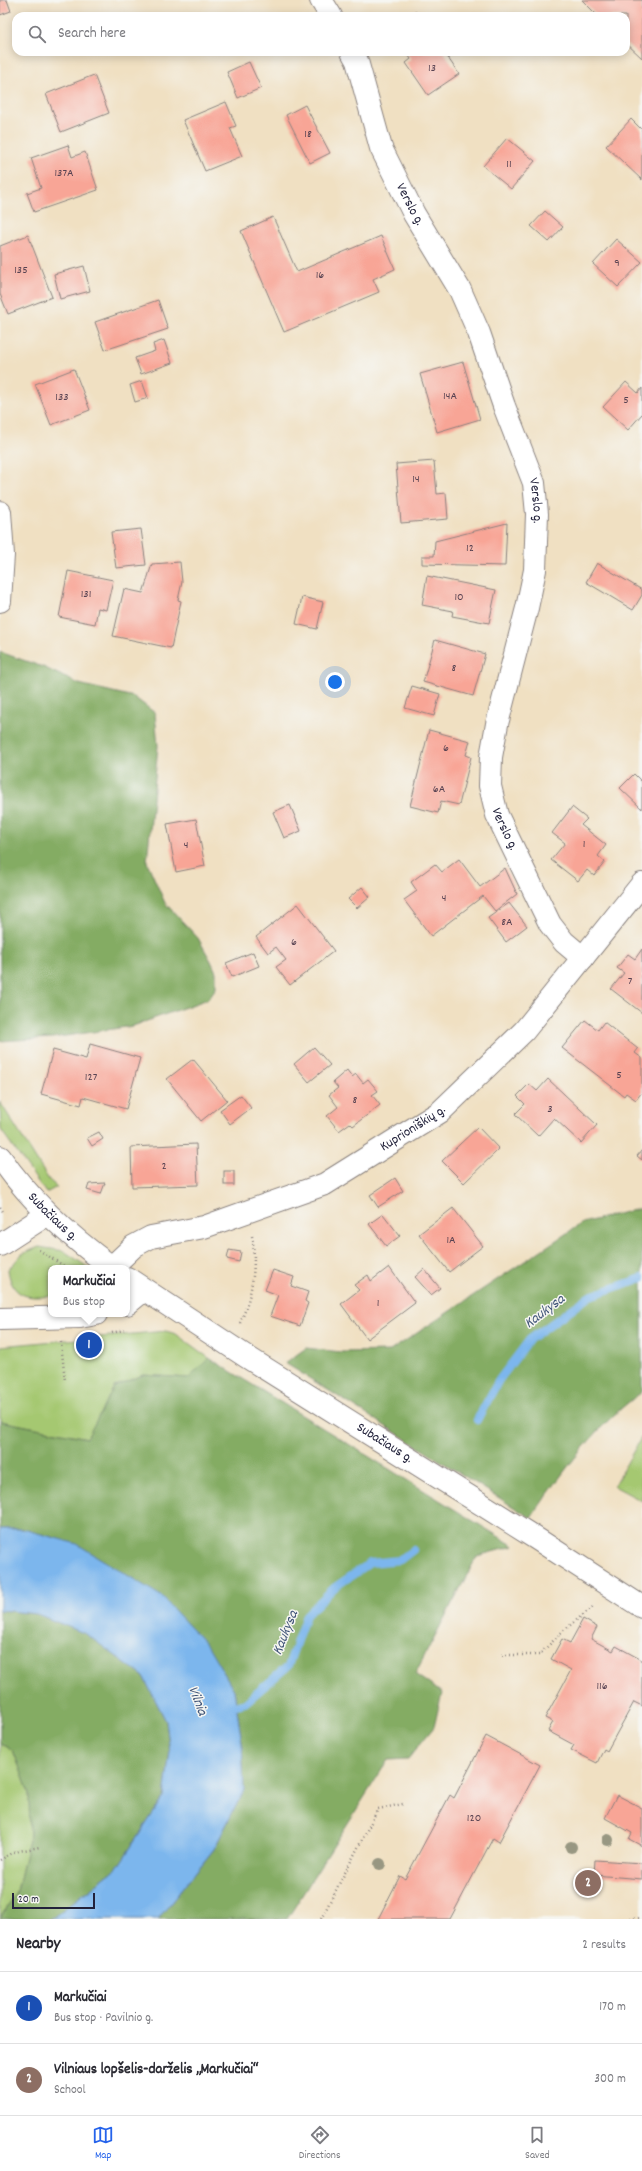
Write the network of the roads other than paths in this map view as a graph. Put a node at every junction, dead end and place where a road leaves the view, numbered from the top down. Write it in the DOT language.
graph roads {
  1 [pos="321,0"];
  2 [pos="328,12"];
  3 [pos="354,56"];
  4 [pos="0,512"];
  5 [pos="0,601"];
  6 [pos="642,884"];
  7 [pos="583,958"];
  8 [pos="0,1157"];
  9 [pos="48,1214"];
  10 [pos="0,1245"];
  11 [pos="109,1265"];
  12 [pos="128,1265"];
  13 [pos="130,1280"];
  14 [pos="80,1317"];
  15 [pos="0,1319"];
  16 [pos="642,1607"];
  1 -- 2 [label="street"];
  3 -- 7 [label="street, Verslo g."];
  4 -- 5 [label="street"];
  6 -- 7 [label="street, Kuprioniškių g."];
  7 -- 12 [label="street, Kuprioniškių g."];
  8 -- 9 [label="street, Subačiaus g."];
  9 -- 10 [label="street"];
  9 -- 11 [label="street, Subačiaus g."];
  13 -- 16 [label="street, Subačiaus g."];
  14 -- 15 [label="street"];
}
